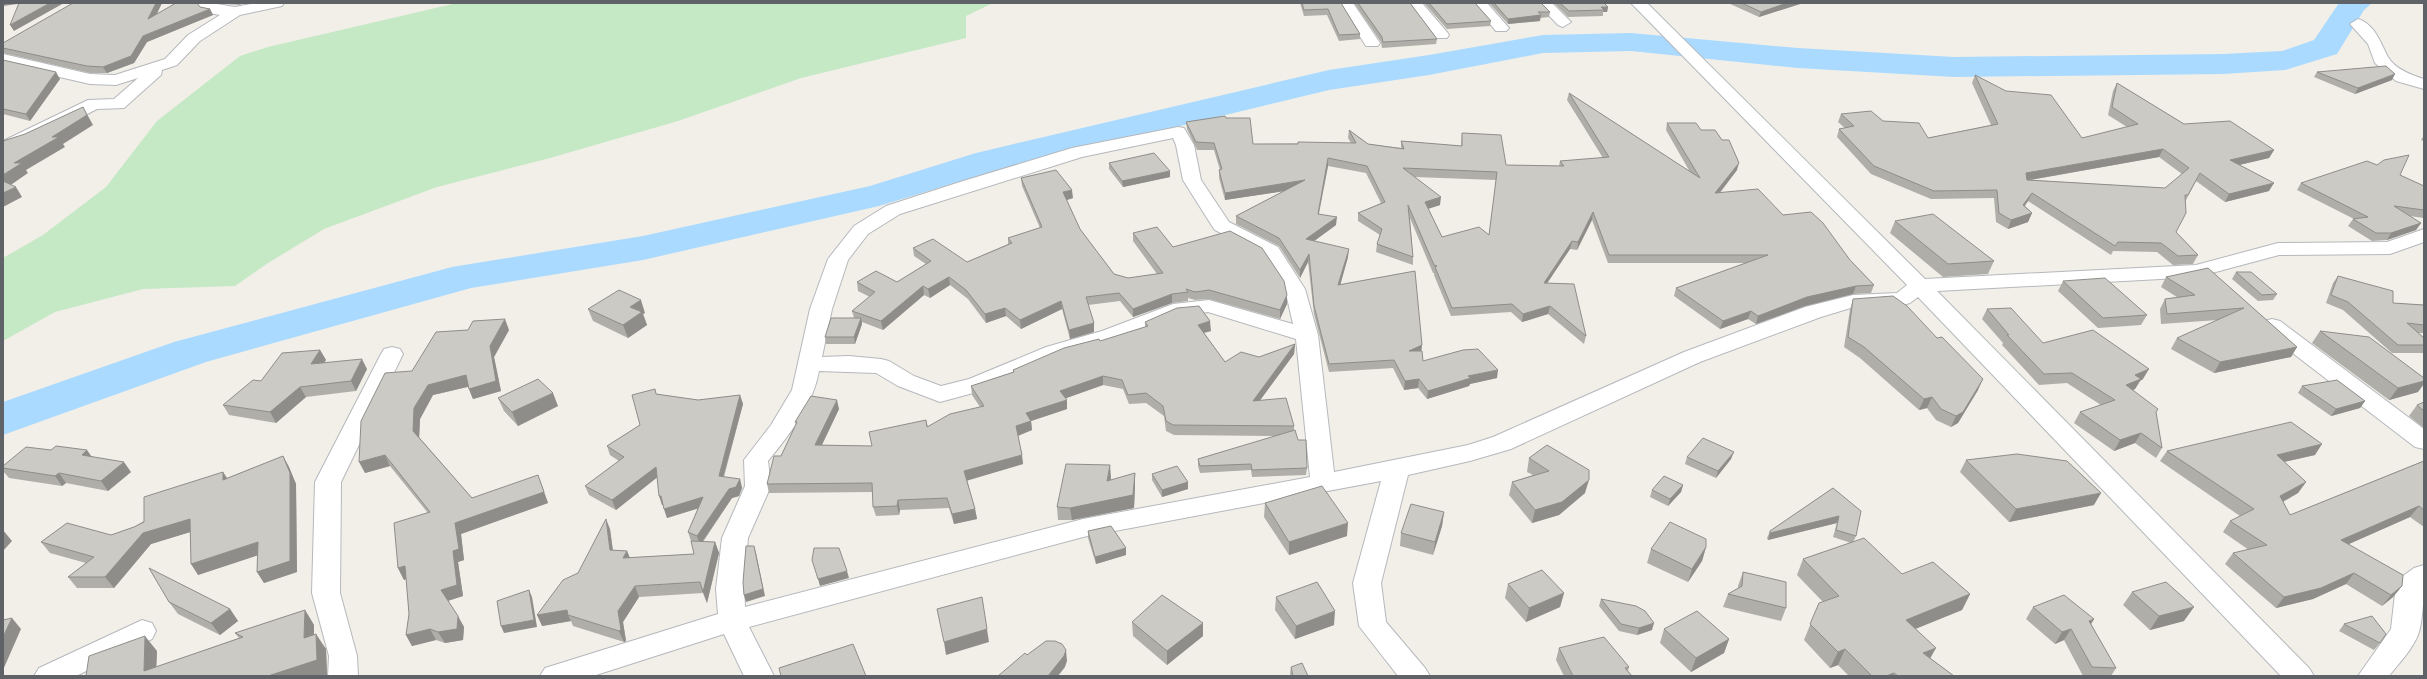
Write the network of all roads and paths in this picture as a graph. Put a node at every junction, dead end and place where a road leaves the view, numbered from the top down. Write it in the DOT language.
graph roads {
  1 [pos="202,3"];
  2 [pos="277,3"];
  3 [pos="1346,3"];
  4 [pos="1414,3"];
  5 [pos="1479,3"];
  6 [pos="1544,3"];
  7 [pos="1638,3"];
  8 [pos="236,12"];
  9 [pos="1563,22"];
  10 [pos="2358,24"];
  11 [pos="1501,28"];
  12 [pos="1441,35"];
  13 [pos="1372,43"];
  14 [pos="3,59"];
  15 [pos="170,62"];
  16 [pos="2424,84"];
  17 [pos="3,146"];
  18 [pos="2424,235"];
  19 [pos="2206,268"];
  20 [pos="2224,284"];
  21 [pos="1918,286"];
  22 [pos="2254,310"];
  23 [pos="1307,335"];
  24 [pos="392,354"];
  25 [pos="810,364"];
  26 [pos="2424,441"];
  27 [pos="1396,469"];
  28 [pos="1323,483"];
  29 [pos="2424,575"];
  30 [pos="732,621"];
  31 [pos="142,631"];
  32 [pos="49,676"];
  33 [pos="343,676"];
  34 [pos="555,676"];
  35 [pos="759,676"];
  36 [pos="1415,676"];
  37 [pos="2299,676"];
  38 [pos="2373,676"];
  1 -- 8 [label="street"];
  2 -- 8 [label="street"];
  3 -- 13 [label="street"];
  4 -- 12 [label="street"];
  5 -- 11 [label="street"];
  6 -- 9 [label="street"];
  7 -- 21 [label="street"];
  8 -- 15 [label="street"];
  10 -- 16 [label="street"];
  14 -- 15 [label="street"];
  15 -- 17 [label="street"];
  18 -- 19 [label="street"];
  19 -- 20 [label="street"];
  19 -- 21 [label="street"];
  21 -- 27 [label="street"];
  21 -- 37 [label="street"];
  22 -- 26 [label="street"];
  23 -- 25 [label="street"];
  23 -- 25 [label="street"];
  23 -- 28 [label="street"];
  24 -- 33 [label="street"];
  25 -- 30 [label="street"];
  27 -- 28 [label="street"];
  27 -- 36 [label="street"];
  28 -- 30 [label="street"];
  29 -- 38 [label="street"];
  30 -- 34 [label="street"];
  30 -- 35 [label="street"];
  31 -- 32 [label="street"];
}
